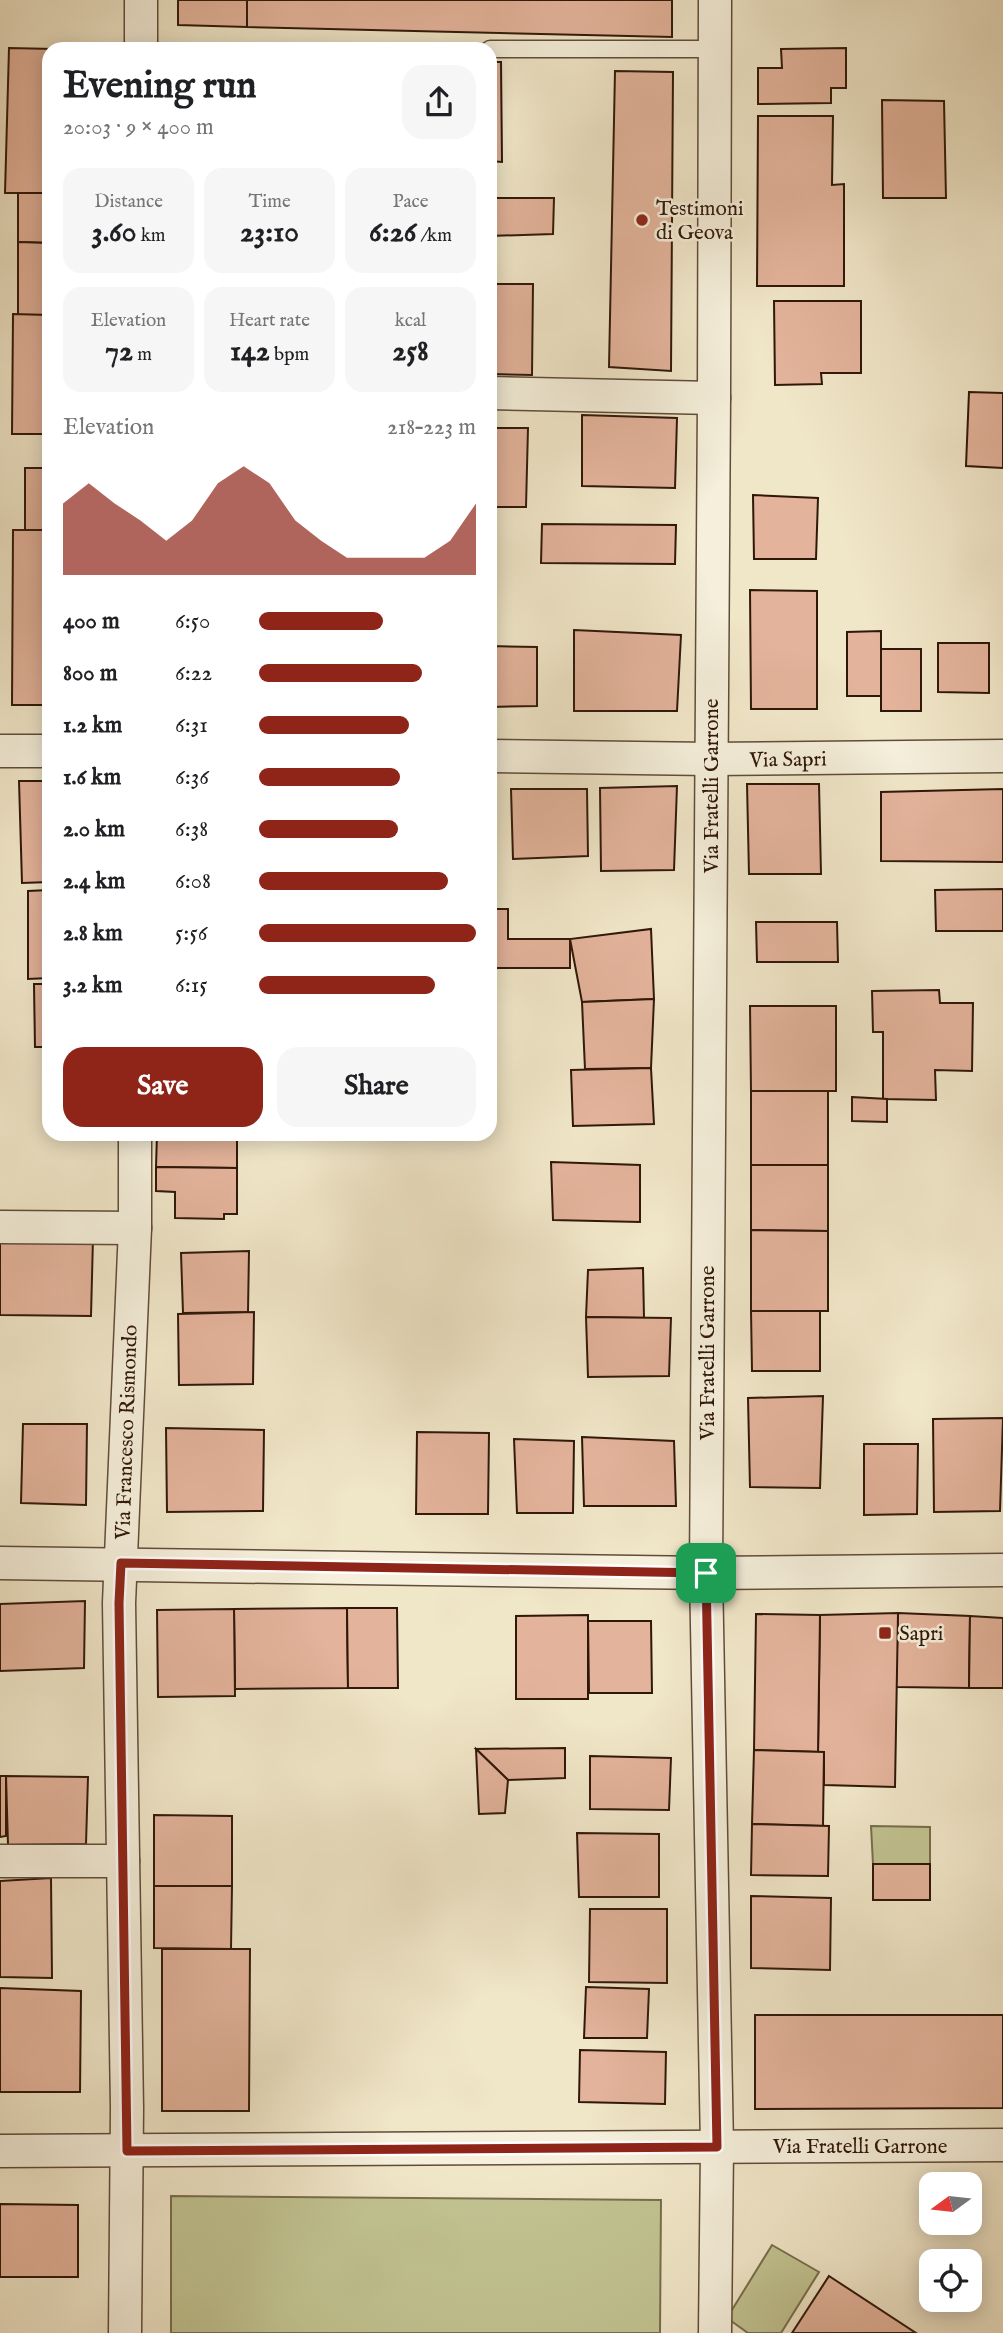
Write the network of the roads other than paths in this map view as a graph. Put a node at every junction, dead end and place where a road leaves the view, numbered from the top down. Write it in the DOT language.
graph roads {
  1 [pos="141,0"];
  2 [pos="715,0"];
  3 [pos="141,42"];
  4 [pos="497,49"];
  5 [pos="715,49"];
  6 [pos="497,393"];
  7 [pos="714,398"];
  8 [pos="0,751"];
  9 [pos="42,751"];
  10 [pos="497,756"];
  11 [pos="1003,756"];
  12 [pos="710,759"];
  13 [pos="135,1141"];
  14 [pos="0,1227"];
  15 [pos="135,1228"];
  16 [pos="0,1563"];
  17 [pos="121,1563"];
  18 [pos="1003,1570"];
  19 [pos="706,1573"];
  20 [pos="0,1861"];
  21 [pos="123,1861"];
  22 [pos="1003,2145"];
  23 [pos="717,2147"];
  24 [pos="0,2151"];
  25 [pos="127,2151"];
  26 [pos="125,2333"];
  27 [pos="715,2333"];
  1 -- 3 [label="street"];
  2 -- 5 [label="street, Via Fratelli Garrone"];
  4 -- 5 [label="lane"];
  5 -- 7 [label="street, Via Fratelli Garrone"];
  6 -- 7 [label="street"];
  7 -- 12 [label="street, Via Fratelli Garrone"];
  8 -- 9 [label="street"];
  10 -- 12 [label="street, Via Sapri"];
  11 -- 12 [label="street, Via Sapri"];
  12 -- 19 [label="street, Via Fratelli Garrone"];
  13 -- 15 [label="street, Via Francesco Rismondo"];
  14 -- 15 [label="street"];
  15 -- 17 [label="street, Via Francesco Rismondo"];
  16 -- 17 [label="street"];
  17 -- 19 [label="street"];
  17 -- 21 [label="street, Via Francesco Rismondo"];
  18 -- 19 [label="street"];
  19 -- 23 [label="street, Via Fratelli Garrone"];
  20 -- 21 [label="street"];
  21 -- 25 [label="street, Via Francesco Rismondo"];
  22 -- 23 [label="street, Via Fratelli Garrone"];
  23 -- 25 [label="street"];
  23 -- 27 [label="street, Via Fratelli Garrone"];
  24 -- 25 [label="street"];
  25 -- 26 [label="street, Via Francesco Rismondo"];
}
